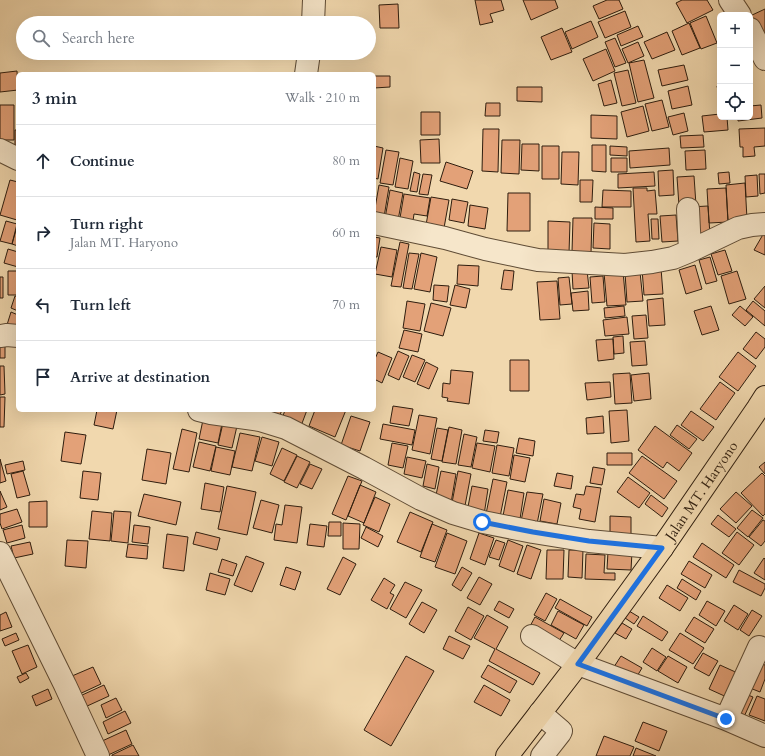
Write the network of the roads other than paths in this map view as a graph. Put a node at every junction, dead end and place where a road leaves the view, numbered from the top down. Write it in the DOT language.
graph roads {
  1 [pos="314,0"];
  2 [pos="730,0"];
  3 [pos="738,12"];
  4 [pos="313,16"];
  5 [pos="753,35"];
  6 [pos="765,59"];
  7 [pos="308,60"];
  8 [pos="306,72"];
  9 [pos="0,150"];
  10 [pos="16,158"];
  11 [pos="688,209"];
  12 [pos="376,223"];
  13 [pos="765,224"];
  14 [pos="690,251"];
  15 [pos="0,336"];
  16 [pos="16,336"];
  17 [pos="763,407"];
  18 [pos="207,412"];
  19 [pos="662,548"];
  20 [pos="0,553"];
  21 [pos="532,636"];
  22 [pos="759,647"];
  23 [pos="578,664"];
  24 [pos="726,719"];
  25 [pos="549,720"];
  26 [pos="765,736"];
  27 [pos="98,756"];
  28 [pos="507,756"];
  29 [pos="542,756"];
  1 -- 4 [label="street"];
  2 -- 3 [label="street"];
  5 -- 6 [label="street"];
  7 -- 8 [label="street"];
  9 -- 10 [label="street"];
  11 -- 14 [label="street"];
  12 -- 14 [label="street"];
  13 -- 14 [label="street"];
  15 -- 16 [label="street"];
  17 -- 19 [label="main road, Jalan MT. Haryono"];
  18 -- 19 [label="street"];
  19 -- 23 [label="main road, Jalan MT. Haryono"];
  20 -- 27 [label="street"];
  21 -- 23 [label="street"];
  22 -- 24 [label="street"];
  23 -- 24 [label="street"];
  23 -- 25 [label="main road, Jalan MT. Haryono"];
  24 -- 26 [label="street"];
  25 -- 28 [label="main road, Jalan MT. Haryono"];
  25 -- 29 [label="street"];
}
